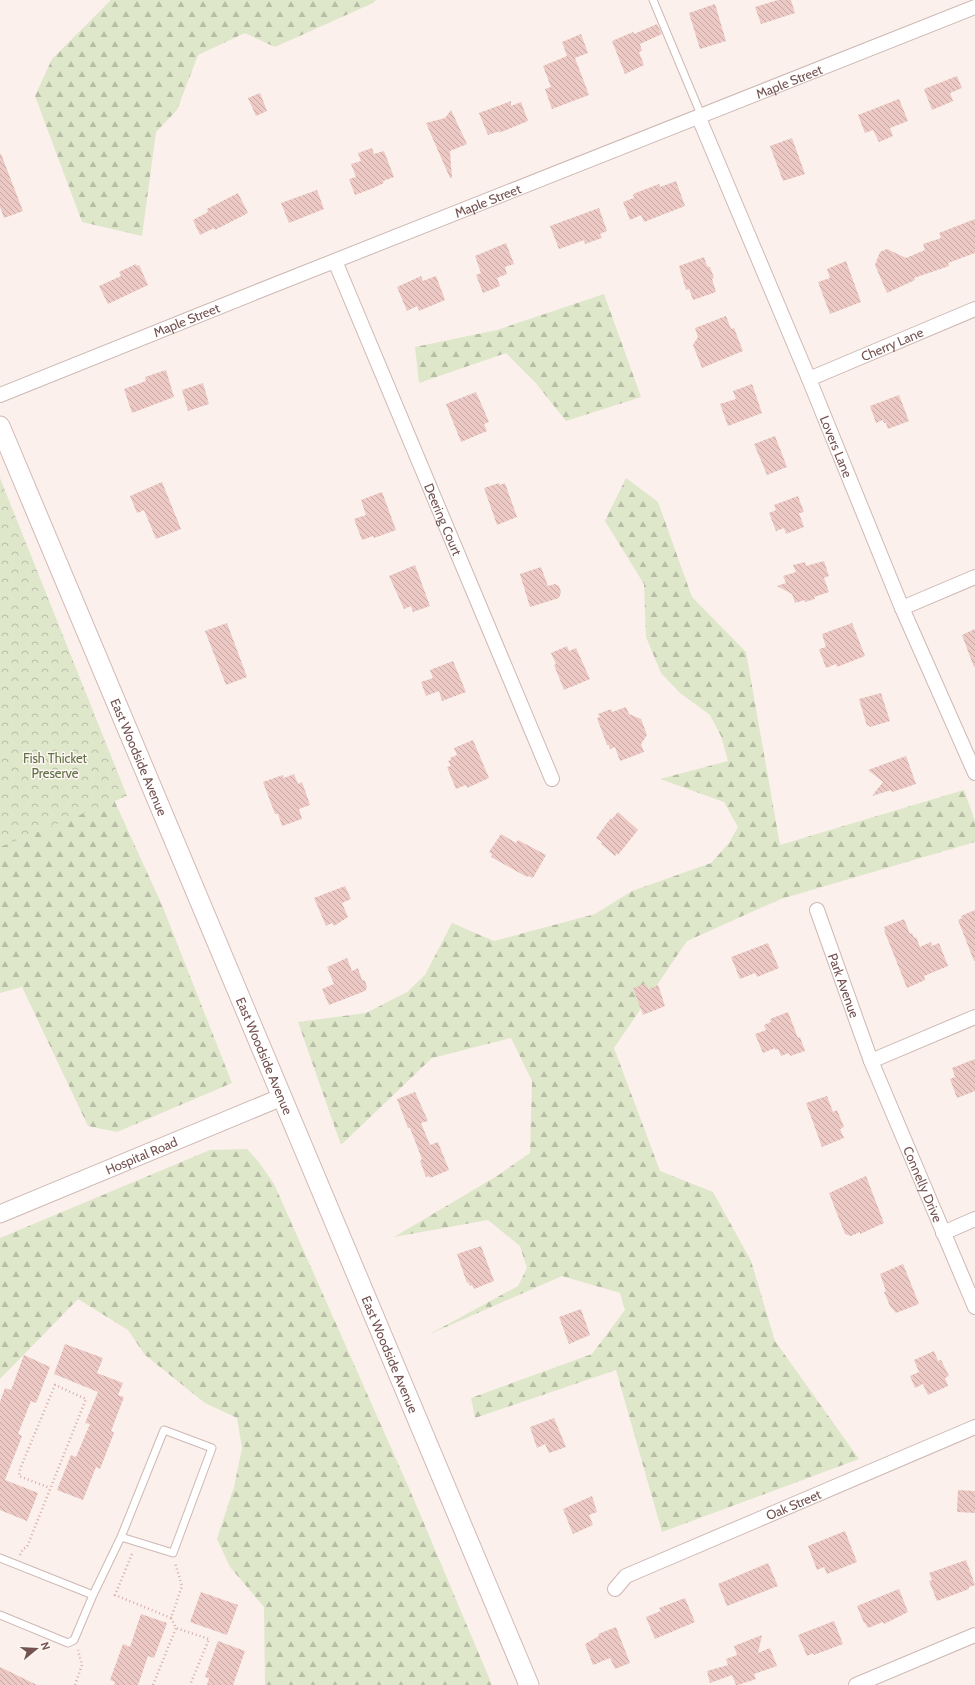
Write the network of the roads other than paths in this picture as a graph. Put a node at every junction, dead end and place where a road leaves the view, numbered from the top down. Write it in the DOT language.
graph roads {
  1 [pos="653,0"];
  2 [pos="975,7"];
  3 [pos="701,118"];
  4 [pos="335,261"];
  5 [pos="975,309"];
  6 [pos="809,379"];
  7 [pos="0,395"];
  8 [pos="0,426"];
  9 [pos="975,577"];
  10 [pos="902,608"];
  11 [pos="975,773"];
  12 [pos="552,779"];
  13 [pos="817,910"];
  14 [pos="975,1017"];
  15 [pos="871,1061"];
  16 [pos="282,1096"];
  17 [pos="0,1214"];
  18 [pos="975,1219"];
  19 [pos="943,1233"];
  20 [pos="975,1307"];
  21 [pos="975,1427"];
  22 [pos="121,1537"];
  23 [pos="0,1558"];
  24 [pos="615,1589"];
  25 [pos="93,1595"];
  26 [pos="0,1615"];
  27 [pos="975,1635"];
  28 [pos="529,1685"];
  29 [pos="856,1685"];
  1 -- 3 [label="lane"];
  2 -- 3 [label="street, Maple Street"];
  3 -- 4 [label="street, Maple Street"];
  3 -- 6 [label="street, Lovers Lane"];
  4 -- 7 [label="street, Maple Street"];
  4 -- 12 [label="street, Deering Court"];
  5 -- 6 [label="street, Cherry Lane"];
  6 -- 10 [label="street, Lovers Lane"];
  8 -- 16 [label="main road, East Woodside Avenue"];
  9 -- 10 [label="street"];
  10 -- 11 [label="street, Lovers Lane"];
  13 -- 15 [label="street, Park Avenue"];
  14 -- 15 [label="street"];
  15 -- 19 [label="street, Connelly Drive"];
  16 -- 17 [label="street, Hospital Road"];
  16 -- 28 [label="main road, East Woodside Avenue"];
  18 -- 19 [label="street"];
  19 -- 20 [label="street, Connelly Drive"];
  21 -- 24 [label="street, Oak Street"];
  22 -- 22 [label="lane"];
  22 -- 25 [label="lane"];
  23 -- 25 [label="lane"];
  25 -- 26 [label="lane"];
  27 -- 29 [label="street"];
}
